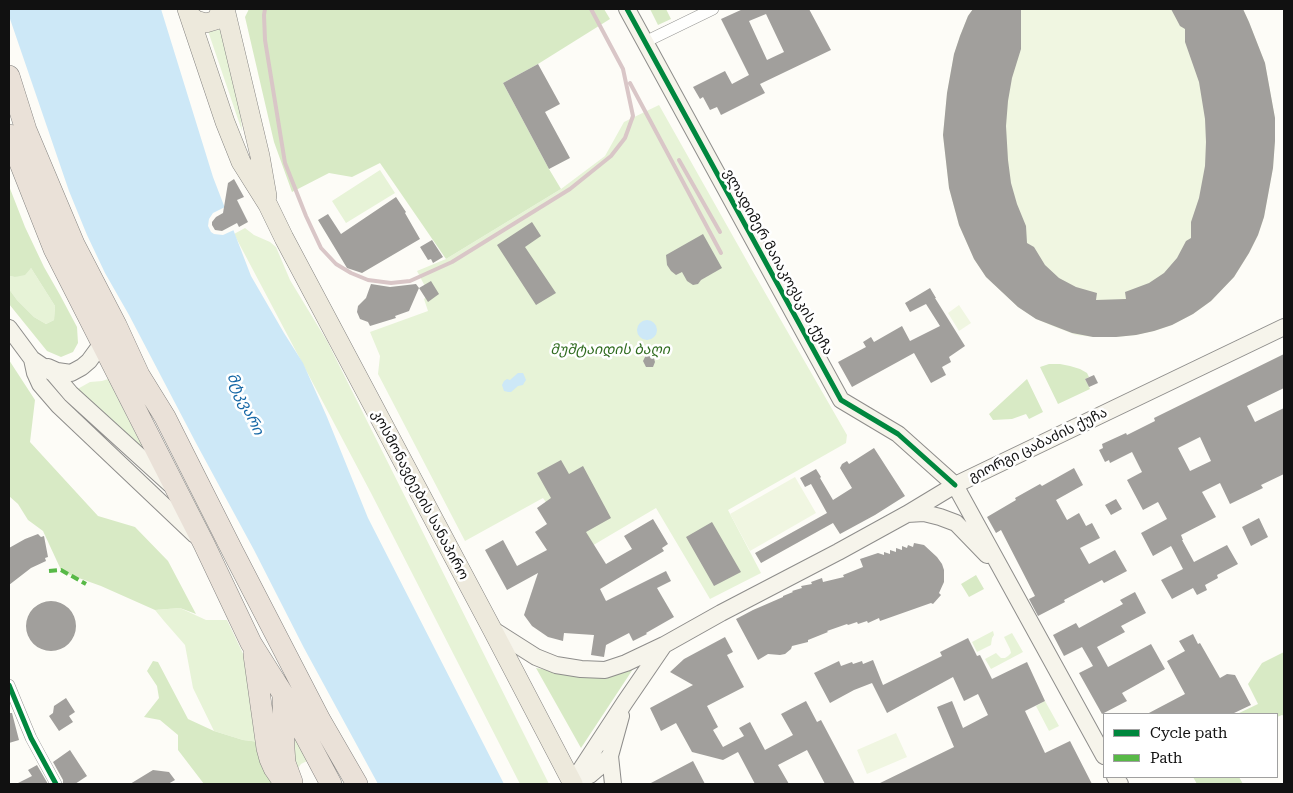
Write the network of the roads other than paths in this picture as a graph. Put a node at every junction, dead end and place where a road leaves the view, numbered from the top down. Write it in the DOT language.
graph roads {
  1 [pos="220,9"];
  2 [pos="225,9"];
  3 [pos="628,9"];
  4 [pos="713,9"];
  5 [pos="188,12"];
  6 [pos="645,42"];
  7 [pos="9,76"];
  8 [pos="9,136"];
  9 [pos="268,205"];
  10 [pos="116,325"];
  11 [pos="1284,327"];
  12 [pos="9,328"];
  13 [pos="102,343"];
  14 [pos="32,359"];
  15 [pos="955,485"];
  16 [pos="179,492"];
  17 [pos="907,514"];
  18 [pos="204,544"];
  19 [pos="232,550"];
  20 [pos="1015,594"];
  21 [pos="492,630"];
  22 [pos="252,643"];
  23 [pos="664,645"];
  24 [pos="283,649"];
  25 [pos="9,685"];
  26 [pos="283,694"];
  27 [pos="624,702"];
  28 [pos="593,750"];
  29 [pos="1103,754"];
  30 [pos="610,756"];
  31 [pos="327,776"];
  32 [pos="56,784"];
  33 [pos="285,784"];
  34 [pos="293,784"];
  35 [pos="357,784"];
  36 [pos="572,784"];
  37 [pos="613,784"];
  1 -- 5 [label="main road"];
  2 -- 9 [label="main road, კოსმონავტების სანაპირო"];
  3 -- 6 [label="main road, ვლადიმერ მაიაკოვსკის ქუჩა"];
  4 -- 6 [label="street"];
  5 -- 9 [label="main road, კოსმონავტების სანაპირო"];
  6 -- 15 [label="main road, ვლადიმერ მაიაკოვსკის ქუჩა"];
  7 -- 10 [label="highway"];
  8 -- 13 [label="highway"];
  9 -- 21 [label="main road, კოსმონავტების სანაპირო"];
  10 -- 13 [label="main road"];
  10 -- 19 [label="highway"];
  11 -- 15 [label="main road, გიორგი ცაბაძის ქუჩა"];
  12 -- 14 [label="main road"];
  13 -- 14 [label="main road"];
  13 -- 16 [label="highway"];
  14 -- 16 [label="main road"];
  14 -- 18 [label="main road"];
  15 -- 17 [label="main road, გიორგი ცაბაძის ქუჩა"];
  15 -- 20 [label="main road, ვლადიმერ მაიაკოვსკის ქუჩა"];
  16 -- 18 [label="highway"];
  16 -- 19 [label="highway"];
  17 -- 20 [label="main road"];
  17 -- 23 [label="main road, გიორგი ცაბაძის ქუჩა"];
  18 -- 22 [label="highway"];
  19 -- 24 [label="highway"];
  20 -- 29 [label="main road"];
  21 -- 23 [label="main road, გიორგი ცაბაძის ქუჩა"];
  21 -- 36 [label="main road, კოსმონავტების სანაპირო"];
  22 -- 26 [label="highway"];
  22 -- 33 [label="highway"];
  23 -- 27 [label="main road, გიორგი ცაბაძის ქუჩა"];
  24 -- 26 [label="highway"];
  24 -- 35 [label="highway"];
  25 -- 32 [label="street"];
  26 -- 31 [label="highway"];
  26 -- 34 [label="highway"];
  27 -- 28 [label="main road, გიორგი ცაბაძის ქუჩა"];
  27 -- 30 [label="main road, გიორგი ცაბაძის ქუჩა"];
  28 -- 30 [label="main road"];
  28 -- 36 [label="main road, გიორგი ცაბაძის ქუჩა"];
  30 -- 36 [label="main road"];
  30 -- 37 [label="main road, გიორგი ცაბაძის ქუჩა"];
  31 -- 34 [label="highway"];
}
